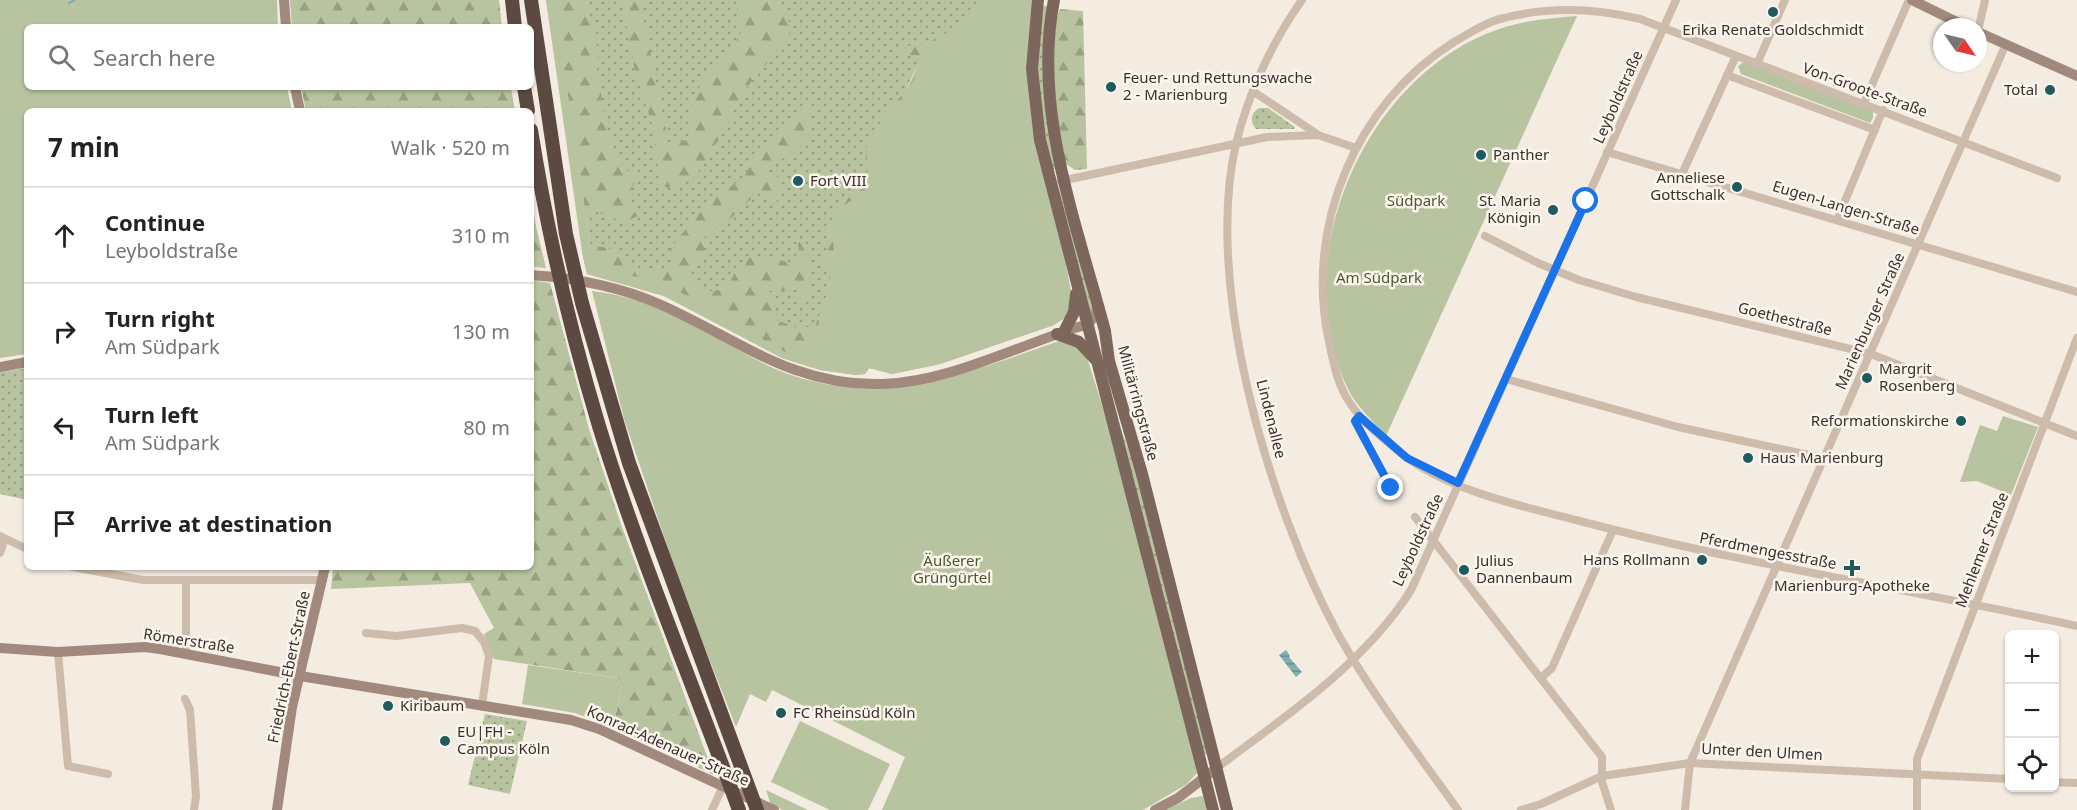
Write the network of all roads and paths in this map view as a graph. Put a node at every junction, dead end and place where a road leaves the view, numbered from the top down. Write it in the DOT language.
graph roads {
  1 [pos="284,0"];
  2 [pos="512,0"];
  3 [pos="531,0"];
  4 [pos="1038,0"];
  5 [pos="1054,0"];
  6 [pos="1302,0"];
  7 [pos="1676,0"];
  8 [pos="1785,0"];
  9 [pos="1911,0"];
  10 [pos="1986,0"];
  11 [pos="1566,4"];
  12 [pos="1948,18"];
  13 [pos="1982,18"];
  14 [pos="286,24"];
  15 [pos="515,24"];
  16 [pos="1664,29"];
  17 [pos="1987,36"];
  18 [pos="2006,44"];
  19 [pos="1736,56"];
  20 [pos="1757,64"];
  21 [pos="1727,75"];
  22 [pos="2077,76"];
  23 [pos="296,90"];
  24 [pos="524,90"];
  25 [pos="1254,92"];
  26 [pos="1864,103"];
  27 [pos="299,108"];
  28 [pos="528,108"];
  29 [pos="1883,110"];
  30 [pos="1875,130"];
  31 [pos="1318,135"];
  32 [pos="1964,141"];
  33 [pos="1237,144"];
  34 [pos="534,146"];
  35 [pos="1356,148"];
  36 [pos="1608,152"];
  37 [pos="1682,174"];
  38 [pos="2057,178"];
  39 [pos="1065,180"];
  40 [pos="1051,183"];
  41 [pos="1837,220"];
  42 [pos="1485,236"];
  43 [pos="1918,244"];
  44 [pos="1555,270"];
  45 [pos="534,275"];
  46 [pos="1076,284"];
  47 [pos="2077,292"];
  48 [pos="1098,305"];
  49 [pos="1088,324"];
  50 [pos="1061,333"];
  51 [pos="2077,338"];
  52 [pos="1871,354"];
  53 [pos="1104,362"];
  54 [pos="24,363"];
  55 [pos="0,367"];
  56 [pos="1506,379"];
  57 [pos="1359,416"];
  58 [pos="2045,423"];
  59 [pos="2077,436"];
  60 [pos="1824,458"];
  61 [pos="1458,483"];
  62 [pos="1391,488"];
  63 [pos="1415,517"];
  64 [pos="1613,530"];
  65 [pos="3,538"];
  66 [pos="1434,539"];
  67 [pos="24,548"];
  68 [pos="0,553"];
  69 [pos="1775,566"];
  70 [pos="87,570"];
  71 [pos="325,570"];
  72 [pos="186,580"];
  73 [pos="323,580"];
  74 [pos="1976,606"];
  75 [pos="2077,626"];
  76 [pos="366,633"];
  77 [pos="0,648"];
  78 [pos="58,652"];
  79 [pos="186,654"];
  80 [pos="1353,659"];
  81 [pos="300,676"];
  82 [pos="1541,678"];
  83 [pos="185,699"];
  84 [pos="482,705"];
  85 [pos="1690,763"];
  86 [pos="1218,767"];
  87 [pos="1917,773"];
  88 [pos="108,774"];
  89 [pos="1602,776"];
  90 [pos="1205,778"];
  91 [pos="2005,779"];
  92 [pos="2059,782"];
  93 [pos="2077,783"];
  94 [pos="723,786"];
  95 [pos="194,810"];
  96 [pos="277,810"];
  97 [pos="712,810"];
  98 [pos="740,810"];
  99 [pos="757,810"];
  100 [pos="774,810"];
  101 [pos="1155,810"];
  102 [pos="1213,810"];
  103 [pos="1227,810"];
  104 [pos="1460,810"];
  105 [pos="1468,810"];
  106 [pos="1521,810"];
  107 [pos="1611,810"];
  108 [pos="1685,810"];
  109 [pos="1917,810"];
  1 -- 14 [label="main road"];
  2 -- 15 [label="highway"];
  3 -- 99 [label="highway"];
  4 -- 40 [label="main road, Militärringstraße"];
  5 -- 39 [label="main road, Militärringstraße"];
  6 -- 25 [label="street, Lindenallee"];
  7 -- 16 [label="street, Leyboldstraße"];
  8 -- 20 [label="street"];
  9 -- 12 [label="main road"];
  9 -- 26 [label="street"];
  10 -- 13 [label="street"];
  11 -- 16 [label="street"];
  11 -- 35 [label="street"];
  16 -- 19 [label="street, Von-Groote-Straße"];
  16 -- 36 [label="street, Leyboldstraße"];
  17 -- 18 [label="main road"];
  18 -- 22 [label="main road"];
  18 -- 32 [label="street, Marienburger Straße"];
  19 -- 20 [label="street, Von-Groote-Straße"];
  19 -- 21 [label="street"];
  20 -- 26 [label="street, Von-Groote-Straße"];
  21 -- 30 [label="street"];
  21 -- 37 [label="street"];
  23 -- 27 [label="main road"];
  24 -- 28 [label="highway"];
  25 -- 31 [label="street"];
  25 -- 33 [label="street, Lindenallee"];
  26 -- 29 [label="street, Von-Groote-Straße"];
  29 -- 30 [label="street"];
  29 -- 32 [label="street, Von-Groote-Straße"];
  30 -- 41 [label="street"];
  31 -- 33 [label="street"];
  31 -- 35 [label="street"];
  32 -- 38 [label="street, Von-Groote-Straße"];
  32 -- 43 [label="street, Marienburger Straße"];
  33 -- 39 [label="street"];
  33 -- 80 [label="street, Lindenallee"];
  34 -- 98 [label="highway"];
  35 -- 57 [label="street"];
  36 -- 37 [label="street, Eugen-Langen-Straße"];
  36 -- 44 [label="street, Leyboldstraße"];
  37 -- 41 [label="street, Eugen-Langen-Straße"];
  39 -- 40 [label="street"];
  39 -- 48 [label="main road, Militärringstraße"];
  40 -- 46 [label="main road, Militärringstraße"];
  41 -- 43 [label="street, Eugen-Langen-Straße"];
  42 -- 44 [label="street, Goethestraße"];
  43 -- 47 [label="street, Eugen-Langen-Straße"];
  43 -- 52 [label="street, Marienburger Straße"];
  44 -- 52 [label="street, Goethestraße"];
  44 -- 56 [label="street, Leyboldstraße"];
  45 -- 50 [label="main road"];
  46 -- 49 [label="main road, Militärringstraße"];
  46 -- 50 [label="main road"];
  48 -- 49 [label="main road"];
  48 -- 53 [label="main road, Militärringstraße"];
  49 -- 50 [label="main road"];
  49 -- 53 [label="main road, Militärringstraße"];
  50 -- 53 [label="main road"];
  51 -- 58 [label="street, Mehlemer Straße"];
  52 -- 58 [label="street, Goethestraße"];
  52 -- 60 [label="street, Marienburger Straße"];
  53 -- 86 [label="main road, Militärringstraße"];
  53 -- 90 [label="main road, Militärringstraße"];
  54 -- 55 [label="main road"];
  56 -- 60 [label="street"];
  56 -- 61 [label="street, Leyboldstraße"];
  57 -- 61 [label="street"];
  57 -- 62 [label="street"];
  58 -- 59 [label="street, Goethestraße"];
  58 -- 74 [label="street, Mehlemer Straße"];
  60 -- 69 [label="street, Marienburger Straße"];
  61 -- 64 [label="street, Pferdmengesstraße"];
  61 -- 66 [label="street, Leyboldstraße"];
  63 -- 66 [label="street"];
  64 -- 69 [label="street, Pferdmengesstraße"];
  64 -- 82 [label="street"];
  65 -- 67 [label="street"];
  65 -- 68 [label="street"];
  66 -- 80 [label="street, Leyboldstraße"];
  66 -- 82 [label="street"];
  69 -- 74 [label="street, Pferdmengesstraße"];
  69 -- 85 [label="street, Marienburger Straße"];
  70 -- 72 [label="street"];
  71 -- 73 [label="main road, Friedrich-Ebert-Straße"];
  72 -- 73 [label="street"];
  72 -- 79 [label="street"];
  73 -- 81 [label="main road, Friedrich-Ebert-Straße"];
  74 -- 75 [label="street, Pferdmengesstraße"];
  74 -- 87 [label="street, Mehlemer Straße"];
  76 -- 84 [label="street"];
  77 -- 78 [label="main road, Römerstraße"];
  78 -- 79 [label="main road, Römerstraße"];
  78 -- 88 [label="street"];
  79 -- 81 [label="main road, Römerstraße"];
  80 -- 86 [label="street, Leyboldstraße"];
  80 -- 104 [label="street, Lindenallee"];
  81 -- 84 [label="main road, Konrad-Adenauer-Straße"];
  81 -- 96 [label="main road, Friedrich-Ebert-Straße"];
  82 -- 89 [label="street"];
  83 -- 95 [label="street"];
  84 -- 94 [label="main road, Konrad-Adenauer-Straße"];
  85 -- 87 [label="street, Unter den Ulmen"];
  85 -- 89 [label="street, Unter den Ulmen"];
  85 -- 108 [label="street, Marienburger Straße"];
  86 -- 90 [label="main road"];
  86 -- 103 [label="main road, Militärringstraße"];
  87 -- 91 [label="street, Unter den Ulmen"];
  87 -- 109 [label="street, Mehlemer Straße"];
  89 -- 106 [label="street, Unter den Ulmen"];
  89 -- 107 [label="street"];
  90 -- 101 [label="main road"];
  90 -- 102 [label="main road, Militärringstraße"];
  92 -- 93 [label="street"];
  94 -- 97 [label="street"];
  94 -- 100 [label="main road, Konrad-Adenauer-Straße"];
  104 -- 105 [label="street"];
}
